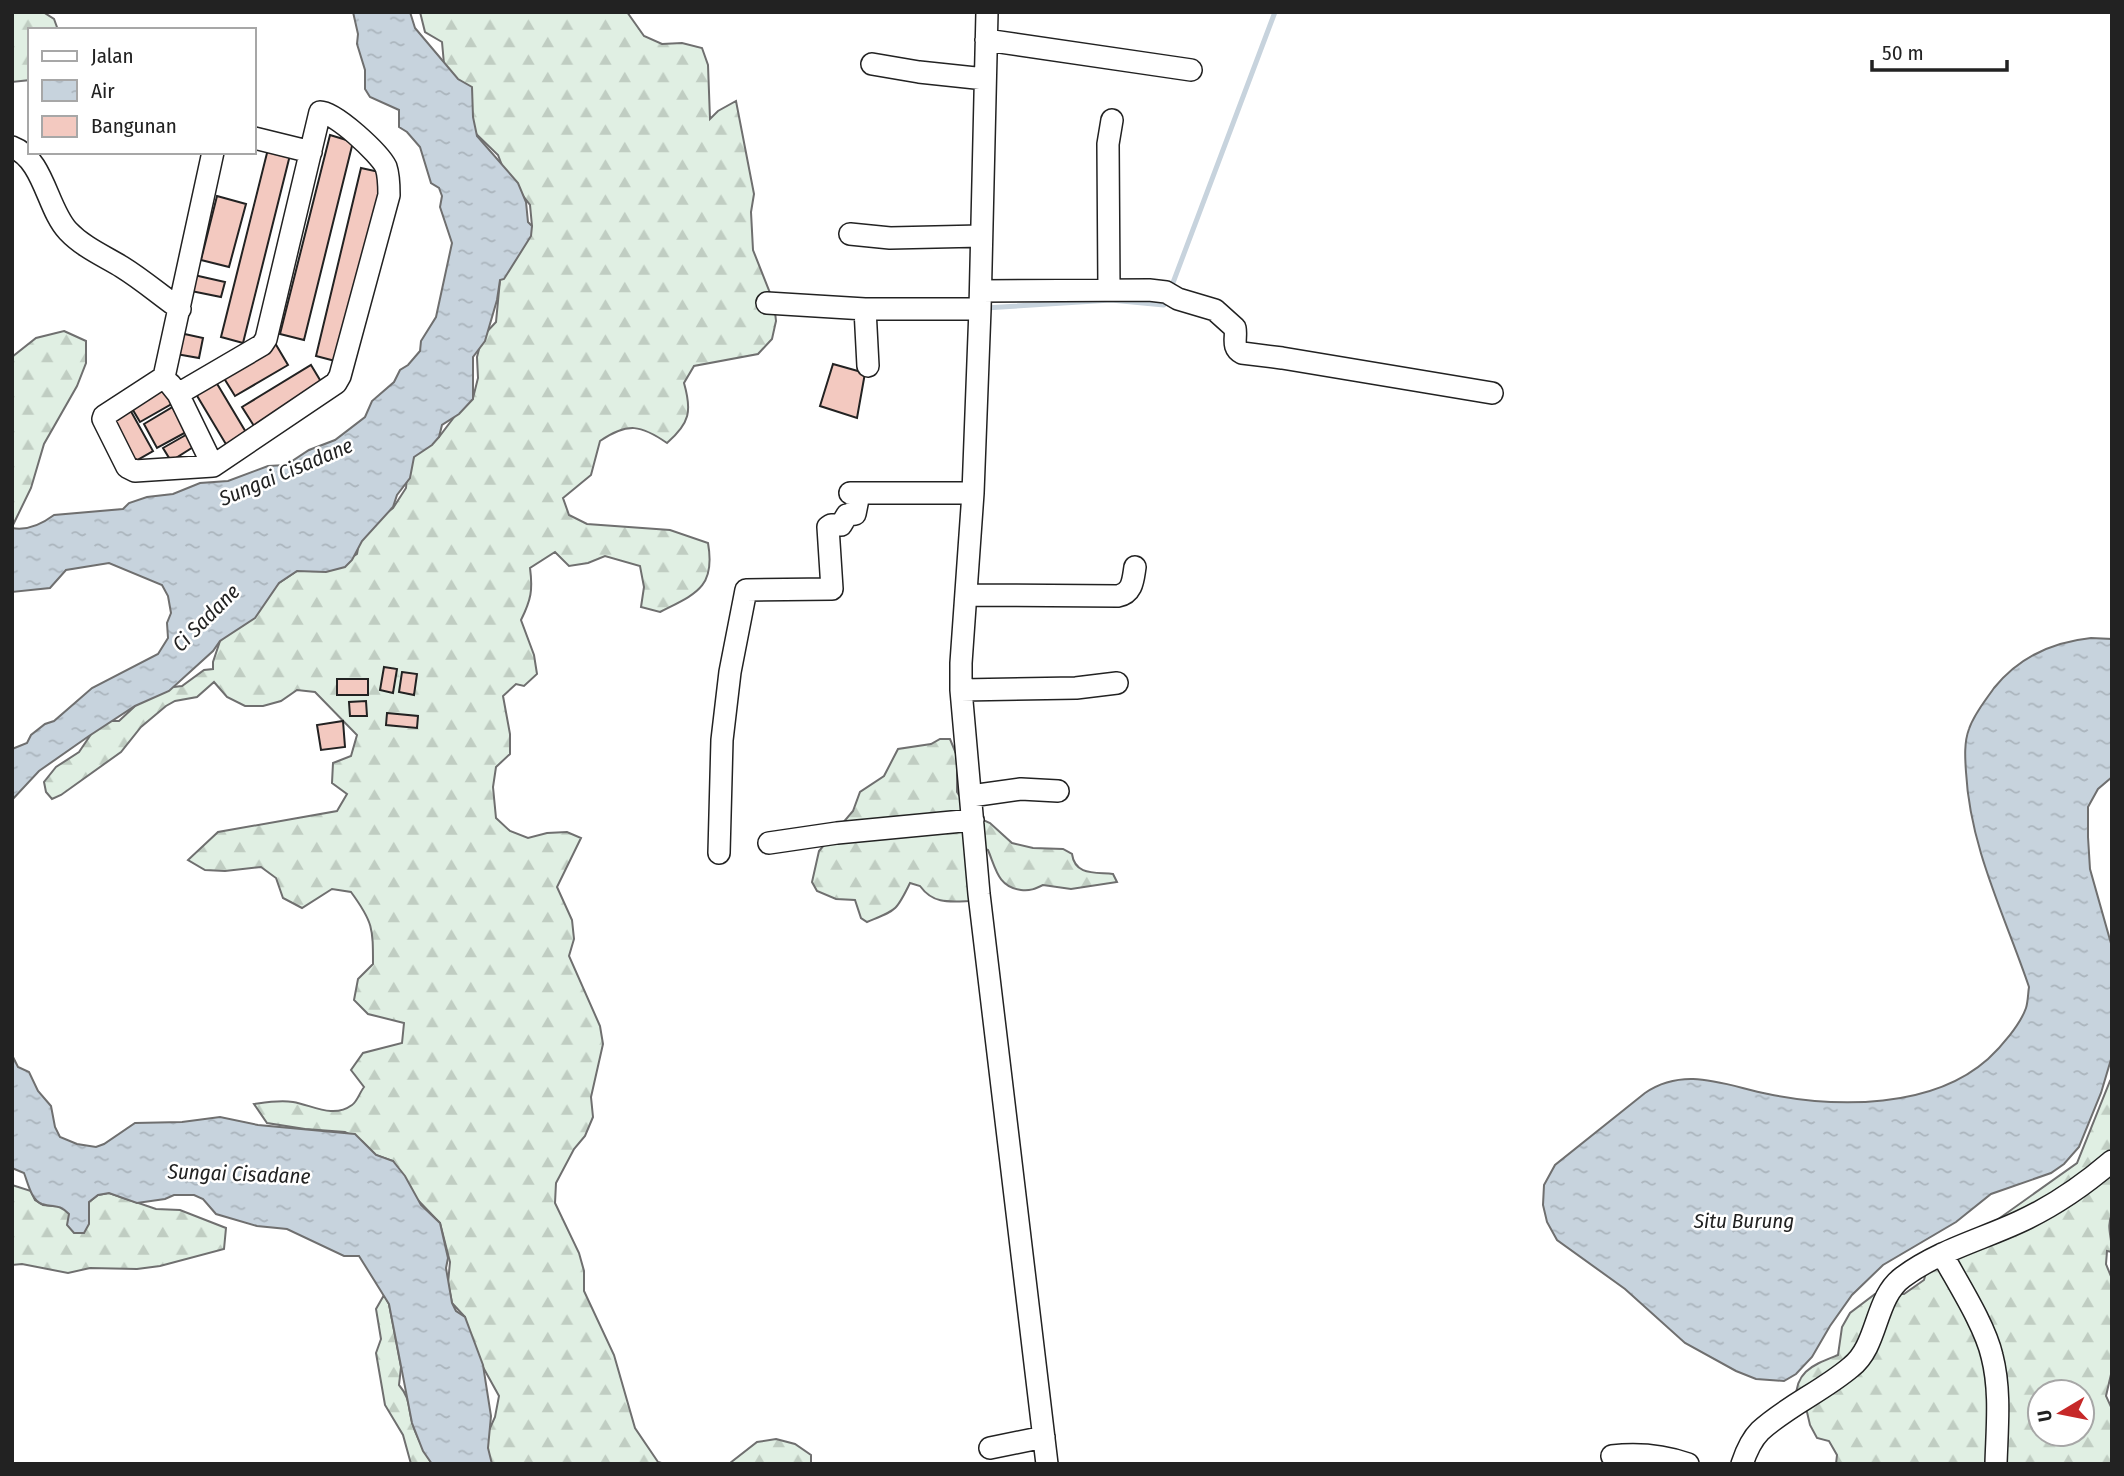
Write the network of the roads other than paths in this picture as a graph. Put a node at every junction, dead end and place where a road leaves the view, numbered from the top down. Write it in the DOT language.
graph roads {
  1 [pos="987,12"];
  2 [pos="986,40"];
  3 [pos="872,64"];
  4 [pos="1191,70"];
  5 [pos="985,79"];
  6 [pos="1112,120"];
  7 [pos="256,138"];
  8 [pos="12,147"];
  9 [pos="311,152"];
  10 [pos="213,154"];
  11 [pos="850,234"];
  12 [pos="981,236"];
  13 [pos="1109,290"];
  14 [pos="980,300"];
  15 [pos="767,303"];
  16 [pos="180,309"];
  17 [pos="865,309"];
  18 [pos="869,366"];
  19 [pos="164,377"];
  20 [pos="1492,393"];
  21 [pos="178,394"];
  22 [pos="213,466"];
  23 [pos="973,493"];
  24 [pos="1135,567"];
  25 [pos="966,595"];
  26 [pos="1117,683"];
  27 [pos="961,690"];
  28 [pos="1058,791"];
  29 [pos="971,796"];
  30 [pos="973,820"];
  31 [pos="769,843"];
  32 [pos="719,853"];
  33 [pos="2112,1161"];
  34 [pos="1941,1254"];
  35 [pos="1036,1438"];
  36 [pos="990,1448"];
  37 [pos="1612,1456"];
  38 [pos="1047,1464"];
  39 [pos="1688,1464"];
  40 [pos="1742,1464"];
  41 [pos="1996,1464"];
  1 -- 2 [label="street"];
  2 -- 4 [label="street"];
  2 -- 5 [label="street"];
  3 -- 5 [label="street"];
  5 -- 12 [label="street"];
  6 -- 13 [label="street"];
  7 -- 9 [label="street"];
  8 -- 16 [label="street"];
  9 -- 21 [label="street"];
  9 -- 22 [label="street"];
  10 -- 16 [label="street"];
  11 -- 12 [label="street"];
  12 -- 14 [label="street"];
  13 -- 14 [label="street"];
  13 -- 20 [label="street"];
  14 -- 17 [label="street"];
  14 -- 23 [label="street"];
  15 -- 17 [label="street"];
  16 -- 19 [label="street"];
  17 -- 18 [label="street"];
  19 -- 21 [label="street"];
  19 -- 22 [label="street"];
  21 -- 22 [label="street"];
  23 -- 25 [label="street"];
  23 -- 32 [label="street"];
  24 -- 25 [label="street"];
  25 -- 27 [label="street"];
  26 -- 27 [label="street"];
  27 -- 29 [label="street"];
  28 -- 29 [label="street"];
  29 -- 30 [label="street"];
  30 -- 31 [label="street"];
  30 -- 35 [label="street"];
  33 -- 34 [label="street"];
  34 -- 40 [label="street"];
  34 -- 41 [label="street"];
  35 -- 36 [label="street"];
  35 -- 38 [label="street"];
  37 -- 39 [label="street"];
}
